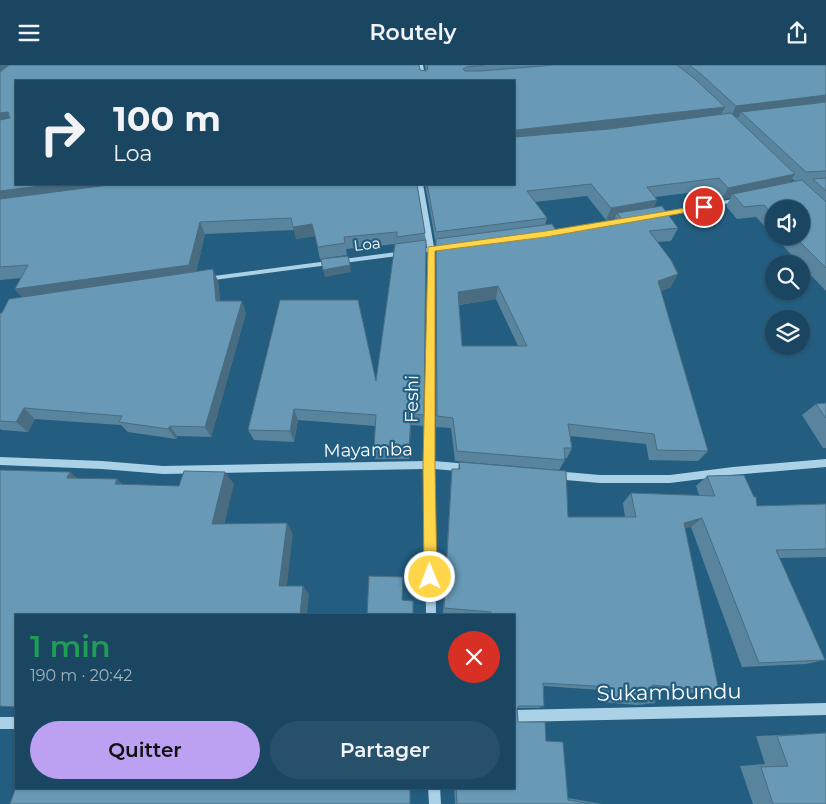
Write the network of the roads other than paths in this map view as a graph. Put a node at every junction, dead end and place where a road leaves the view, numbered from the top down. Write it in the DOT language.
graph roads {
  1 [pos="421,65"];
  2 [pos="424,80"];
  3 [pos="420,185"];
  4 [pos="744,199"];
  5 [pos="648,217"];
  6 [pos="629,220"];
  7 [pos="573,229"];
  8 [pos="459,246"];
  9 [pos="431,249"];
  10 [pos="202,279"];
  11 [pos="0,461"];
  12 [pos="826,463"];
  13 [pos="429,465"];
  14 [pos="476,469"];
  15 [pos="543,474"];
  16 [pos="431,614"];
  17 [pos="826,709"];
  18 [pos="515,716"];
  19 [pos="0,723"];
  20 [pos="15,723"];
  21 [pos="434,789"];
  22 [pos="435,804"];
  1 -- 2 [label="street"];
  3 -- 9 [label="street, Feshi"];
  4 -- 5 [label="street"];
  6 -- 7 [label="street"];
  8 -- 9 [label="street, Loa"];
  9 -- 10 [label="street, Loa"];
  9 -- 13 [label="street, Feshi"];
  11 -- 13 [label="street, Mayamba"];
  12 -- 15 [label="street"];
  13 -- 14 [label="street, Mayamba"];
  13 -- 16 [label="street, Feshi"];
  17 -- 18 [label="street, Sukambundu"];
  19 -- 20 [label="street"];
  21 -- 22 [label="street"];
}
